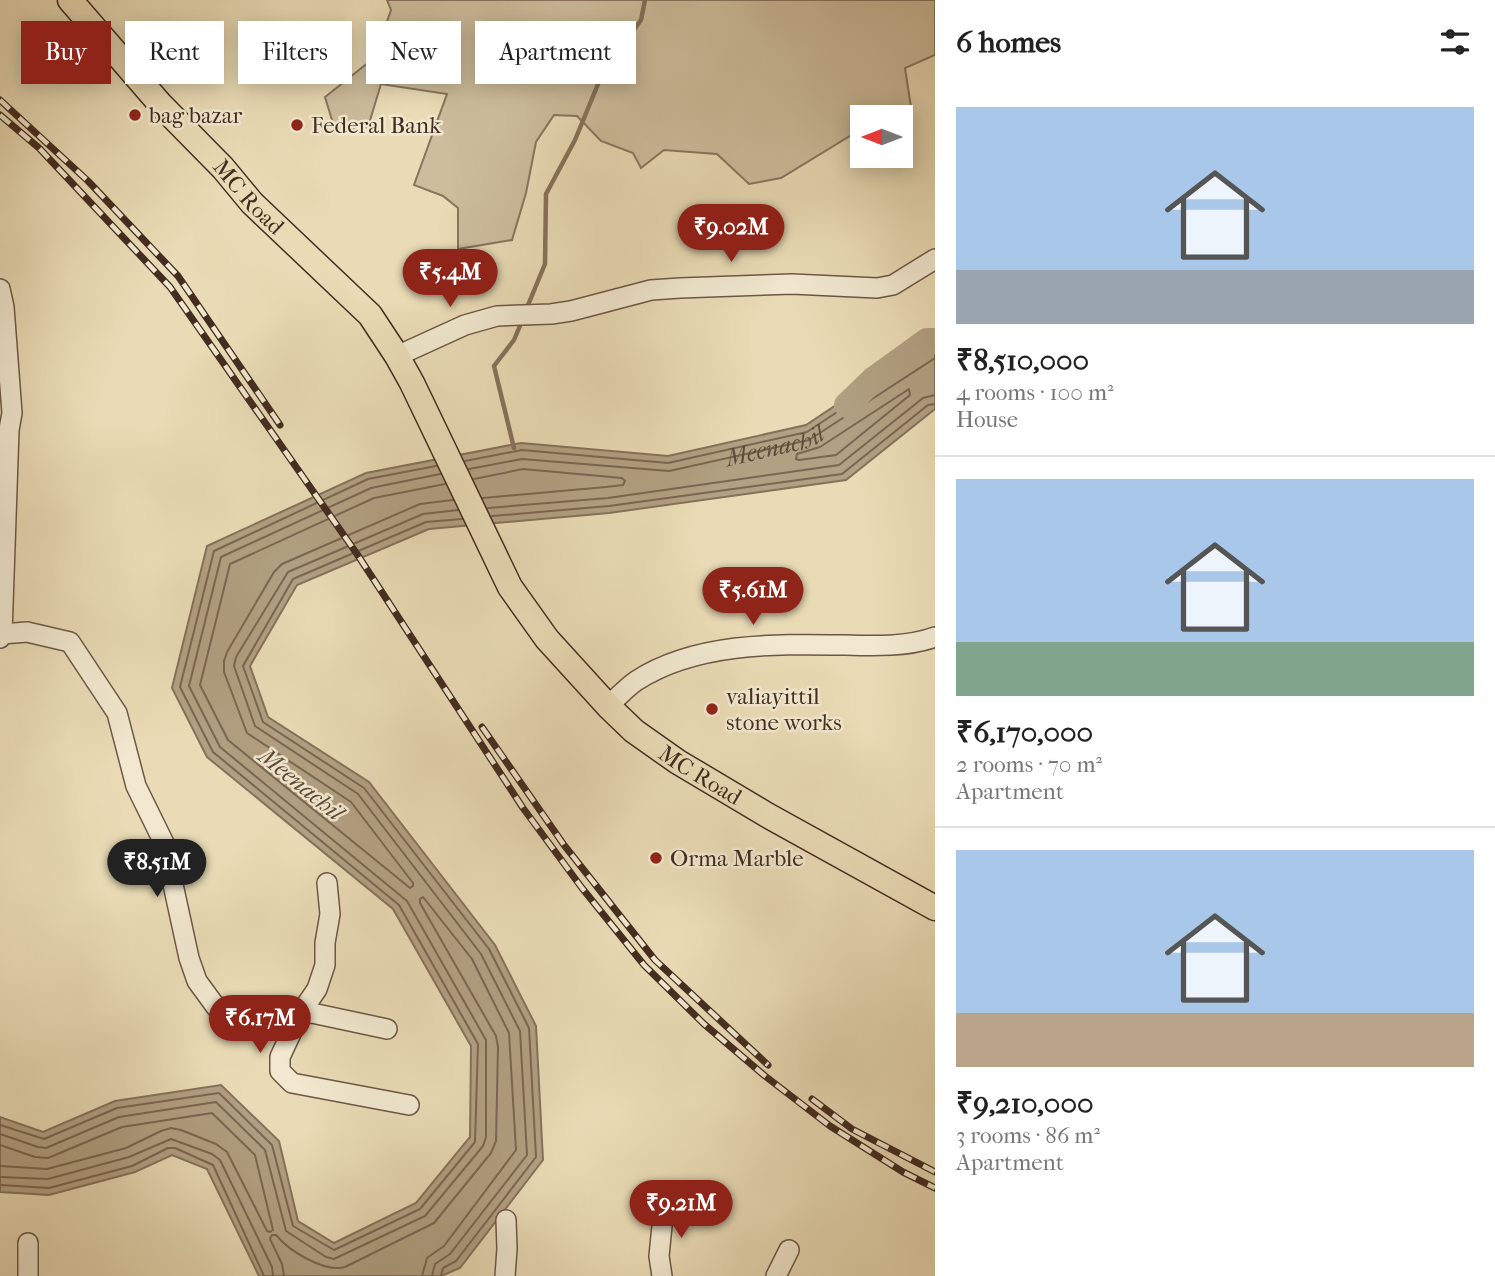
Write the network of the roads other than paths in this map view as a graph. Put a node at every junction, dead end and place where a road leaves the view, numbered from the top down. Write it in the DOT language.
graph roads {
  1 [pos="71,0"];
  2 [pos="935,259"];
  3 [pos="1,295"];
  4 [pos="397,356"];
  5 [pos="5,430"];
  6 [pos="1,636"];
  7 [pos="935,637"];
  8 [pos="608,706"];
  9 [pos="327,883"];
  10 [pos="935,908"];
  11 [pos="300,1014"];
  12 [pos="387,1029"];
  13 [pos="409,1105"];
  14 [pos="664,1206"];
  15 [pos="506,1220"];
  16 [pos="28,1243"];
  17 [pos="789,1250"];
  18 [pos="28,1276"];
  19 [pos="505,1276"];
  20 [pos="662,1276"];
  21 [pos="776,1276"];
  1 -- 4 [label="main road, MC Road"];
  2 -- 4 [label="street"];
  3 -- 5 [label="street"];
  4 -- 8 [label="main road, MC Road"];
  5 -- 6 [label="street"];
  6 -- 11 [label="street"];
  7 -- 8 [label="street"];
  8 -- 10 [label="main road, MC Road"];
  9 -- 11 [label="street"];
  11 -- 12 [label="street"];
  11 -- 13 [label="street"];
  14 -- 20 [label="street"];
  15 -- 19 [label="street"];
  16 -- 18 [label="street"];
  17 -- 21 [label="street"];
}
